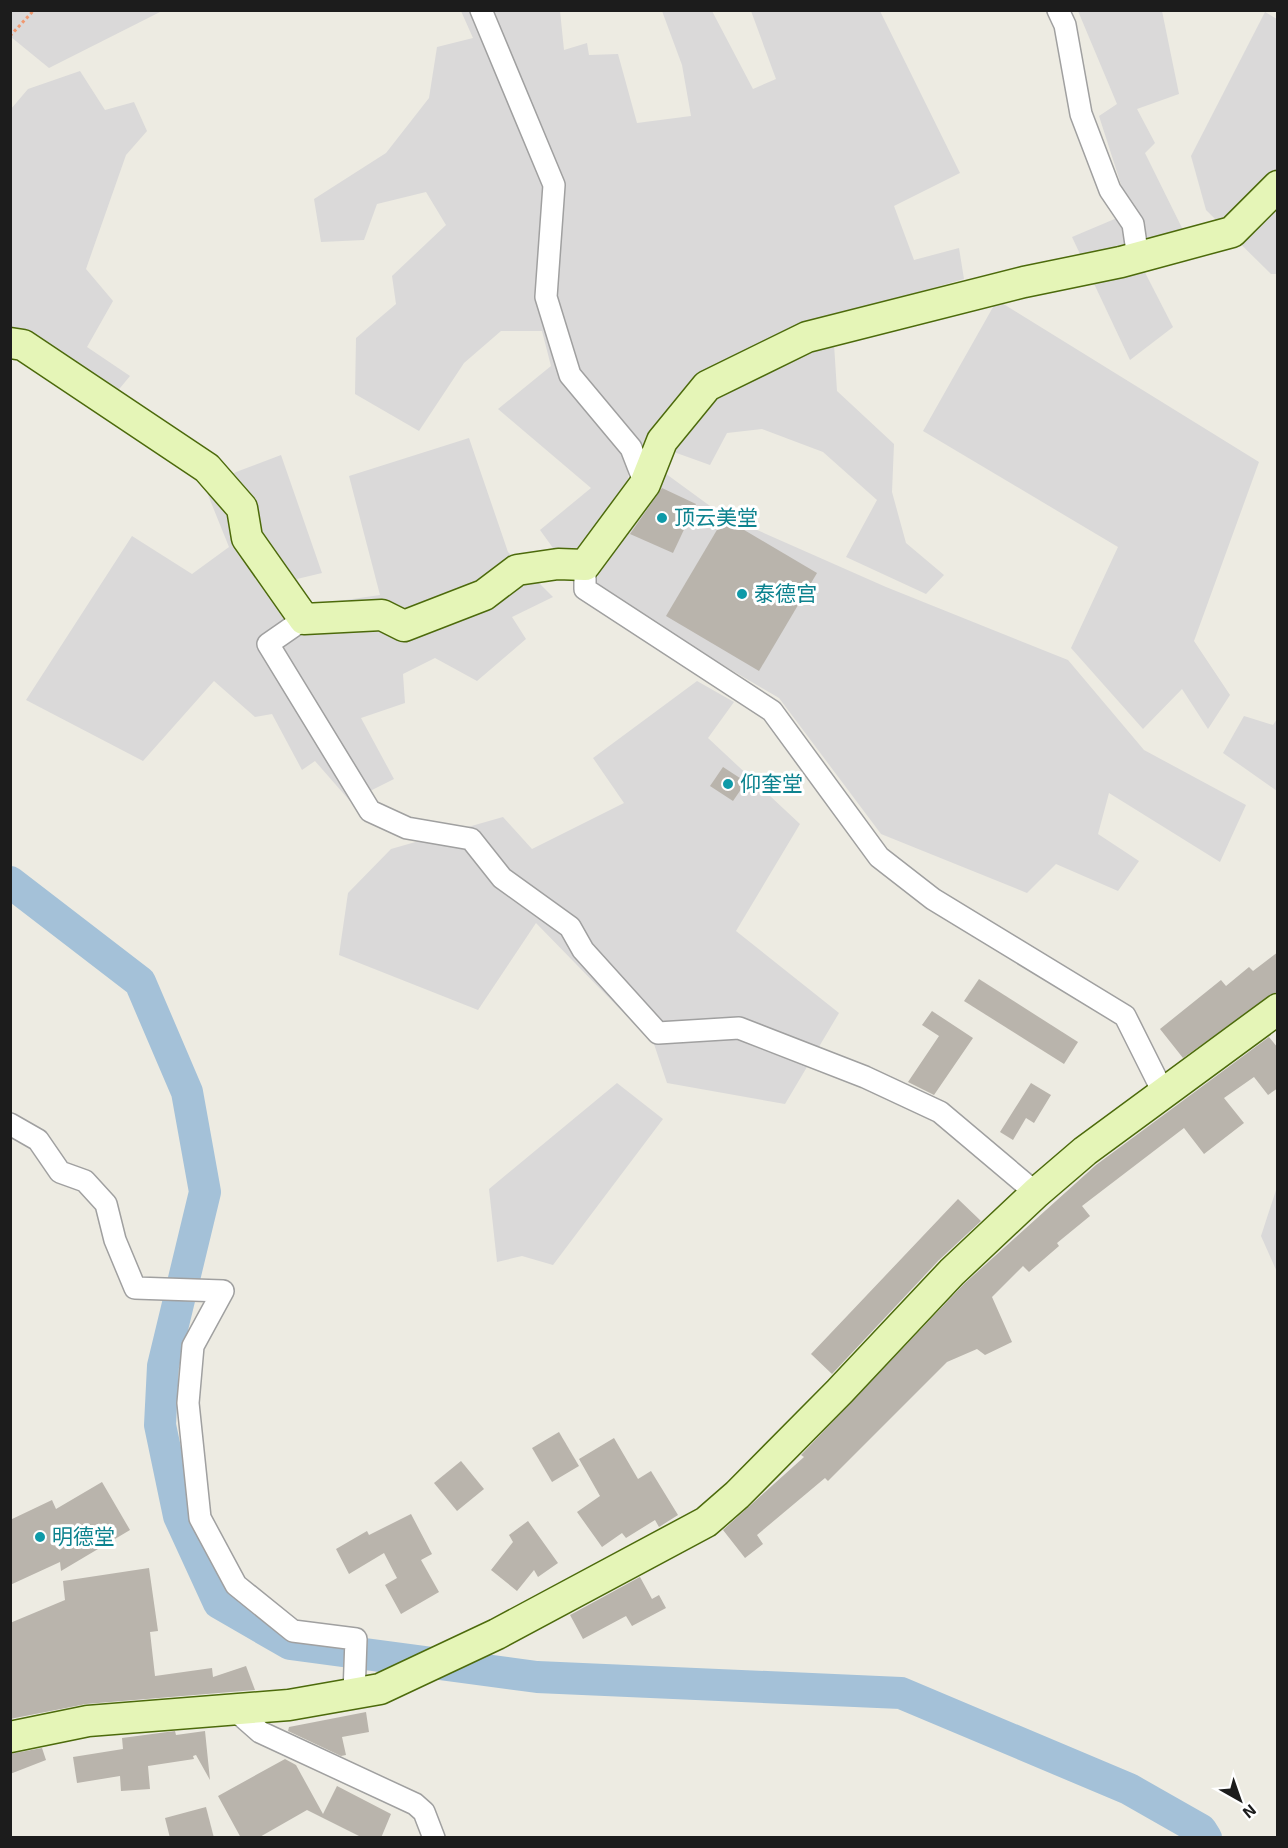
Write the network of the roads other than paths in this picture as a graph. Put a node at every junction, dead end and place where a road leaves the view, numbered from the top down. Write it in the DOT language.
graph roads {
  1 [pos="481,10"];
  2 [pos="1058,10"];
  3 [pos="1278,186"];
  4 [pos="1138,258"];
  5 [pos="10,343"];
  6 [pos="645,484"];
  7 [pos="585,565"];
  8 [pos="304,619"];
  9 [pos="1278,1009"];
  10 [pos="1164,1094"];
  11 [pos="10,1124"];
  12 [pos="1036,1193"];
  13 [pos="363,1687"];
  14 [pos="235,1710"];
  15 [pos="10,1737"];
  16 [pos="434,1838"];
  1 -- 6 [label="street"];
  2 -- 4 [label="street"];
  3 -- 4 [label="street"];
  4 -- 6 [label="street"];
  5 -- 8 [label="street"];
  6 -- 7 [label="street"];
  7 -- 8 [label="street"];
  7 -- 10 [label="street"];
  8 -- 12 [label="street"];
  9 -- 10 [label="street"];
  10 -- 12 [label="street"];
  11 -- 13 [label="street"];
  12 -- 13 [label="street"];
  13 -- 14 [label="street"];
  14 -- 15 [label="street"];
  14 -- 16 [label="street"];
}
